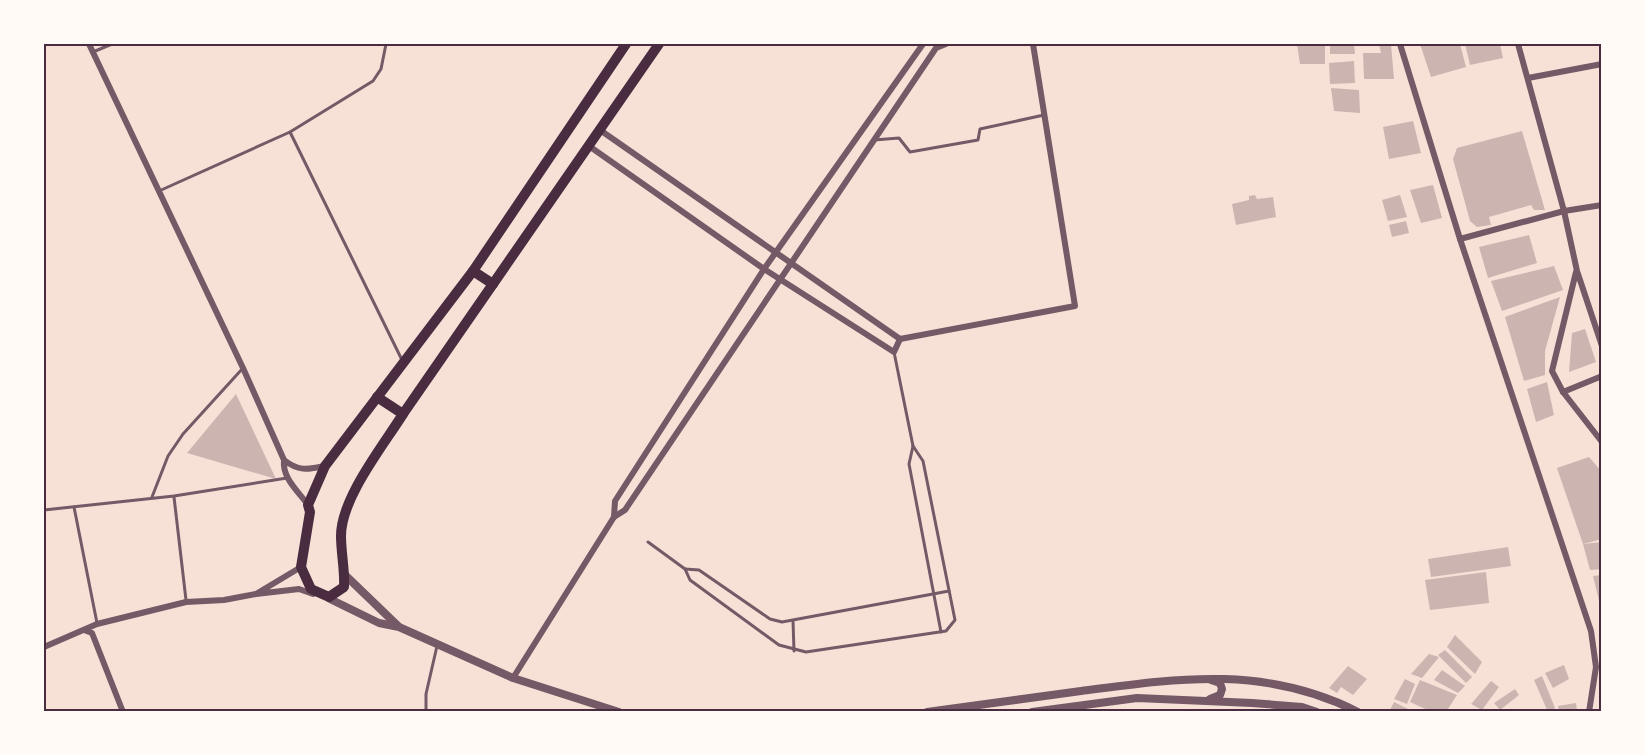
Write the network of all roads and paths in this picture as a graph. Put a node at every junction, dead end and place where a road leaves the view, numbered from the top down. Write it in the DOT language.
graph roads {
  1 [pos="89,44"];
  2 [pos="112,44"];
  3 [pos="386,44"];
  4 [pos="626,44"];
  5 [pos="659,44"];
  6 [pos="923,44"];
  7 [pos="946,44"];
  8 [pos="1033,44"];
  9 [pos="1400,44"];
  10 [pos="1518,44"];
  11 [pos="93,52"];
  12 [pos="1602,64"];
  13 [pos="1528,78"];
  14 [pos="1044,115"];
  15 [pos="600,130"];
  16 [pos="290,132"];
  17 [pos="873,140"];
  18 [pos="589,146"];
  19 [pos="159,191"];
  20 [pos="1602,205"];
  21 [pos="1564,211"];
  22 [pos="1460,239"];
  23 [pos="775,254"];
  24 [pos="790,264"];
  25 [pos="765,269"];
  26 [pos="473,271"];
  27 [pos="1577,271"];
  28 [pos="780,279"];
  29 [pos="493,284"];
  30 [pos="1598,320"];
  31 [pos="900,339"];
  32 [pos="1602,346"];
  33 [pos="894,352"];
  34 [pos="403,362"];
  35 [pos="243,368"];
  36 [pos="1602,376"];
  37 [pos="1563,392"];
  38 [pos="377,397"];
  39 [pos="403,414"];
  40 [pos="1602,442"];
  41 [pos="913,446"];
  42 [pos="284,460"];
  43 [pos="325,466"];
  44 [pos="287,478"];
  45 [pos="174,496"];
  46 [pos="152,497"];
  47 [pos="308,505"];
  48 [pos="74,507"];
  49 [pos="44,510"];
  50 [pos="614,517"];
  51 [pos="648,542"];
  52 [pos="301,567"];
  53 [pos="685,569"];
  54 [pos="344,574"];
  55 [pos="950,591"];
  56 [pos="256,594"];
  57 [pos="934,594"];
  58 [pos="330,599"];
  59 [pos="186,602"];
  60 [pos="793,621"];
  61 [pos="97,624"];
  62 [pos="399,627"];
  63 [pos="84,630"];
  64 [pos="941,633"];
  65 [pos="437,644"];
  66 [pos="44,647"];
  67 [pos="794,651"];
  68 [pos="1596,667"];
  69 [pos="1602,677"];
  70 [pos="513,678"];
  71 [pos="1204,678"];
  72 [pos="1203,700"];
  73 [pos="123,711"];
  74 [pos="426,711"];
  75 [pos="619,711"];
  76 [pos="927,711"];
  77 [pos="1032,711"];
  78 [pos="1317,711"];
  79 [pos="1358,711"];
  80 [pos="1589,711"];
  1 -- 11 [label="street"];
  2 -- 11 [label="lane"];
  3 -- 16 [label="lane"];
  4 -- 26 [label="main road"];
  5 -- 15 [label="main road"];
  6 -- 23 [label="street"];
  7 -- 17 [label="street"];
  8 -- 14 [label="street"];
  9 -- 22 [label="street"];
  10 -- 13 [label="street"];
  11 -- 19 [label="street"];
  12 -- 13 [label="street"];
  13 -- 21 [label="street"];
  14 -- 17 [label="lane"];
  14 -- 31 [label="street"];
  15 -- 18 [label="main road"];
  15 -- 23 [label="street"];
  16 -- 19 [label="lane"];
  16 -- 34 [label="lane"];
  17 -- 24 [label="street"];
  18 -- 25 [label="street"];
  18 -- 29 [label="main road"];
  19 -- 35 [label="street"];
  20 -- 21 [label="street"];
  21 -- 22 [label="street"];
  21 -- 27 [label="street"];
  22 -- 68 [label="street"];
  23 -- 24 [label="street"];
  23 -- 25 [label="street"];
  24 -- 28 [label="street"];
  24 -- 31 [label="street"];
  25 -- 28 [label="street"];
  25 -- 50 [label="street"];
  26 -- 29 [label="main road"];
  26 -- 34 [label="main road"];
  27 -- 30 [label="street"];
  27 -- 37 [label="street"];
  28 -- 33 [label="street"];
  28 -- 50 [label="street"];
  29 -- 39 [label="main road"];
  30 -- 32 [label="street"];
  31 -- 33 [label="street"];
  33 -- 41 [label="lane"];
  34 -- 38 [label="main road"];
  35 -- 42 [label="street"];
  35 -- 46 [label="lane"];
  36 -- 37 [label="street"];
  37 -- 40 [label="street"];
  38 -- 39 [label="main road"];
  38 -- 43 [label="main road"];
  39 -- 54 [label="main road"];
  41 -- 55 [label="lane"];
  41 -- 57 [label="lane"];
  42 -- 43 [label="street"];
  42 -- 44 [label="street"];
  43 -- 47 [label="main road"];
  44 -- 45 [label="lane"];
  44 -- 47 [label="street"];
  45 -- 46 [label="lane"];
  45 -- 59 [label="lane"];
  46 -- 48 [label="lane"];
  47 -- 52 [label="main road"];
  48 -- 49 [label="lane"];
  48 -- 61 [label="lane"];
  50 -- 70 [label="street"];
  51 -- 53 [label="lane"];
  52 -- 54 [label="main road"];
  52 -- 56 [label="street"];
  53 -- 60 [label="lane"];
  53 -- 67 [label="lane"];
  54 -- 62 [label="street"];
  55 -- 57 [label="lane"];
  55 -- 64 [label="lane"];
  56 -- 58 [label="street"];
  56 -- 59 [label="street"];
  57 -- 60 [label="lane"];
  57 -- 64 [label="lane"];
  58 -- 62 [label="street"];
  59 -- 61 [label="street"];
  60 -- 67 [label="lane"];
  61 -- 63 [label="street"];
  62 -- 65 [label="street"];
  63 -- 66 [label="street"];
  63 -- 73 [label="street"];
  64 -- 67 [label="lane"];
  65 -- 70 [label="street"];
  65 -- 74 [label="lane"];
  68 -- 69 [label="street"];
  68 -- 80 [label="street"];
  70 -- 75 [label="street"];
  71 -- 72 [label="street"];
  71 -- 76 [label="street"];
  71 -- 79 [label="street"];
  72 -- 77 [label="street"];
  72 -- 78 [label="street"];
}
